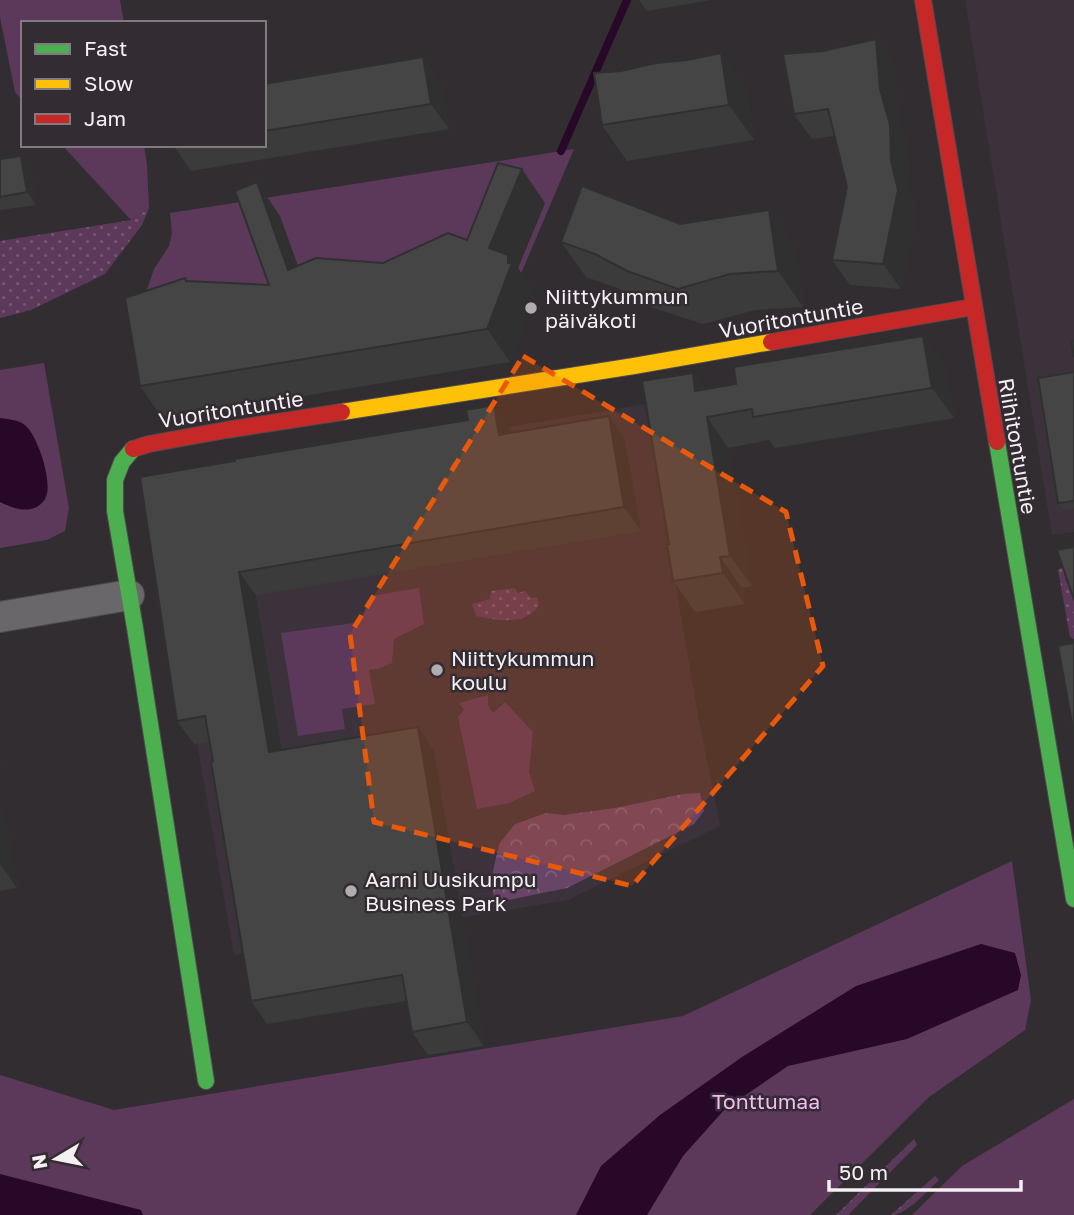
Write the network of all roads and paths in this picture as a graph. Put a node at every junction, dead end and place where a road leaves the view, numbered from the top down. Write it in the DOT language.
graph roads {
  1 [pos="923,0"];
  2 [pos="974,307"];
  3 [pos="129,595"];
  4 [pos="0,617"];
  5 [pos="1074,900"];
  6 [pos="206,1081"];
  1 -- 2 [label="street, Riihitontuntie"];
  2 -- 3 [label="street, Vuoritontuntie"];
  2 -- 5 [label="street, Riihitontuntie"];
  3 -- 4 [label="street"];
  3 -- 6 [label="street, Vuoritontuntie"];
}
